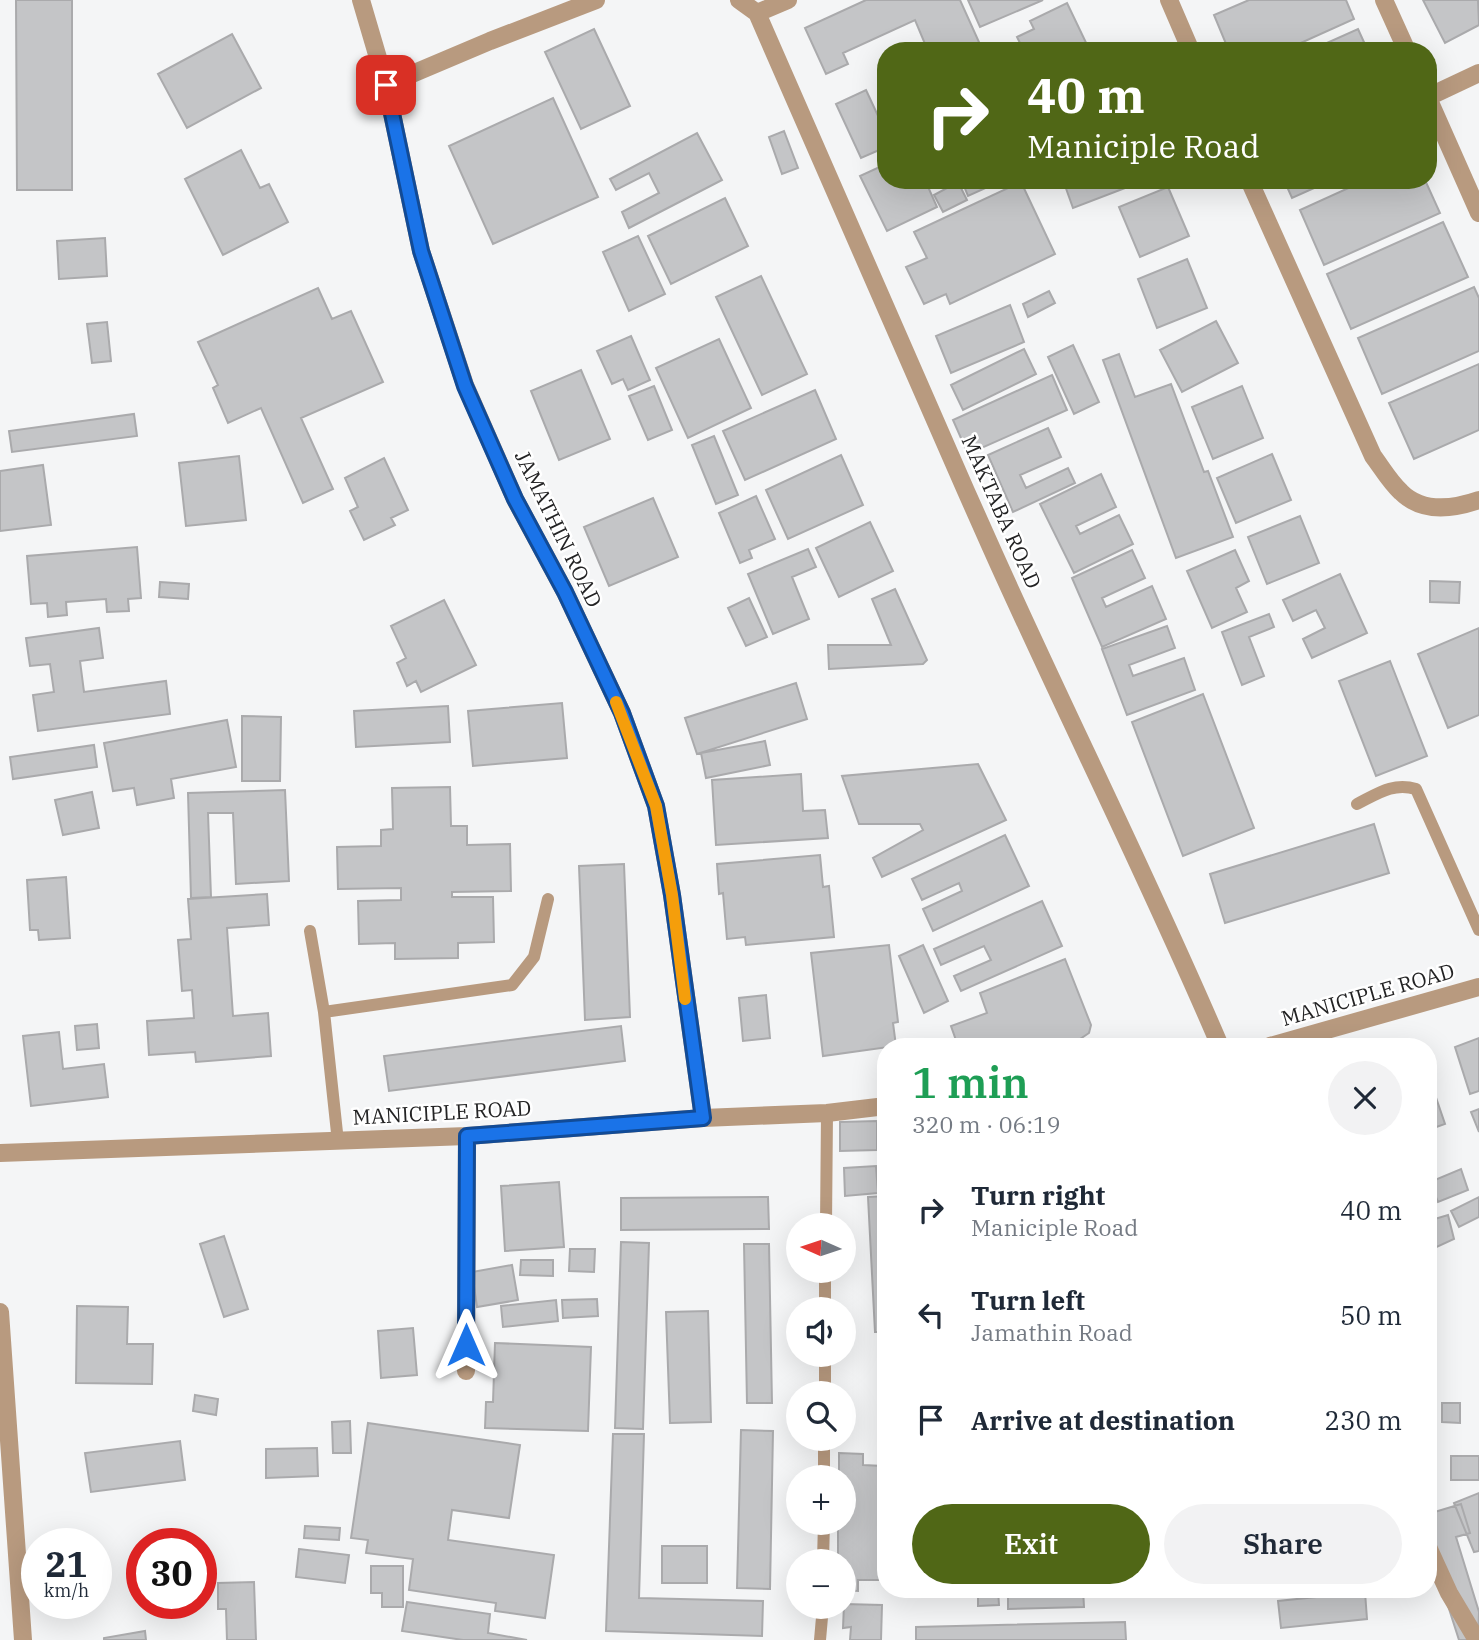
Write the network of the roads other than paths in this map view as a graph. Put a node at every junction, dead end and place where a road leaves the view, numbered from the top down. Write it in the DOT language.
graph roads {
  1 [pos="362,0"];
  2 [pos="596,0"];
  3 [pos="739,0"];
  4 [pos="788,0"];
  5 [pos="1169,0"];
  6 [pos="1384,0"];
  7 [pos="757,13"];
  8 [pos="1187,42"];
  9 [pos="1403,42"];
  10 [pos="1479,73"];
  11 [pos="386,85"];
  12 [pos="1437,94"];
  13 [pos="1437,118"];
  14 [pos="1253,189"];
  15 [pos="1479,213"];
  16 [pos="1479,500"];
  17 [pos="1357,804"];
  18 [pos="548,899"];
  19 [pos="1479,930"];
  20 [pos="310,931"];
  21 [pos="1479,987"];
  22 [pos="324,1012"];
  23 [pos="1217,1038"];
  24 [pos="1298,1038"];
  25 [pos="877,1107"];
  26 [pos="827,1113"];
  27 [pos="703,1118"];
  28 [pos="467,1136"];
  29 [pos="338,1142"];
  30 [pos="0,1153"];
  31 [pos="826,1213"];
  32 [pos="0,1312"];
  33 [pos="466,1371"];
  34 [pos="1437,1566"];
  35 [pos="822,1619"];
  36 [pos="23,1640"];
  37 [pos="820,1640"];
  38 [pos="1478,1640"];
  1 -- 11 [label="street, JAMATHIN ROAD"];
  2 -- 11 [label="street"];
  3 -- 7 [label="street"];
  4 -- 7 [label="street"];
  5 -- 8 [label="street"];
  6 -- 9 [label="street"];
  7 -- 23 [label="street, MAKTABA ROAD"];
  10 -- 12 [label="street"];
  11 -- 27 [label="street, JAMATHIN ROAD"];
  13 -- 15 [label="street"];
  14 -- 16 [label="street"];
  17 -- 19 [label="lane"];
  18 -- 22 [label="lane"];
  20 -- 22 [label="lane"];
  21 -- 24 [label="street, MANICIPLE ROAD"];
  22 -- 29 [label="lane"];
  25 -- 26 [label="street, MANICIPLE ROAD"];
  26 -- 27 [label="street, MANICIPLE ROAD"];
  26 -- 31 [label="lane"];
  27 -- 28 [label="street, MANICIPLE ROAD"];
  28 -- 29 [label="street, MANICIPLE ROAD"];
  28 -- 33 [label="street"];
  29 -- 30 [label="street, MANICIPLE ROAD"];
  32 -- 36 [label="street"];
  34 -- 38 [label="street"];
  35 -- 37 [label="lane"];
}
